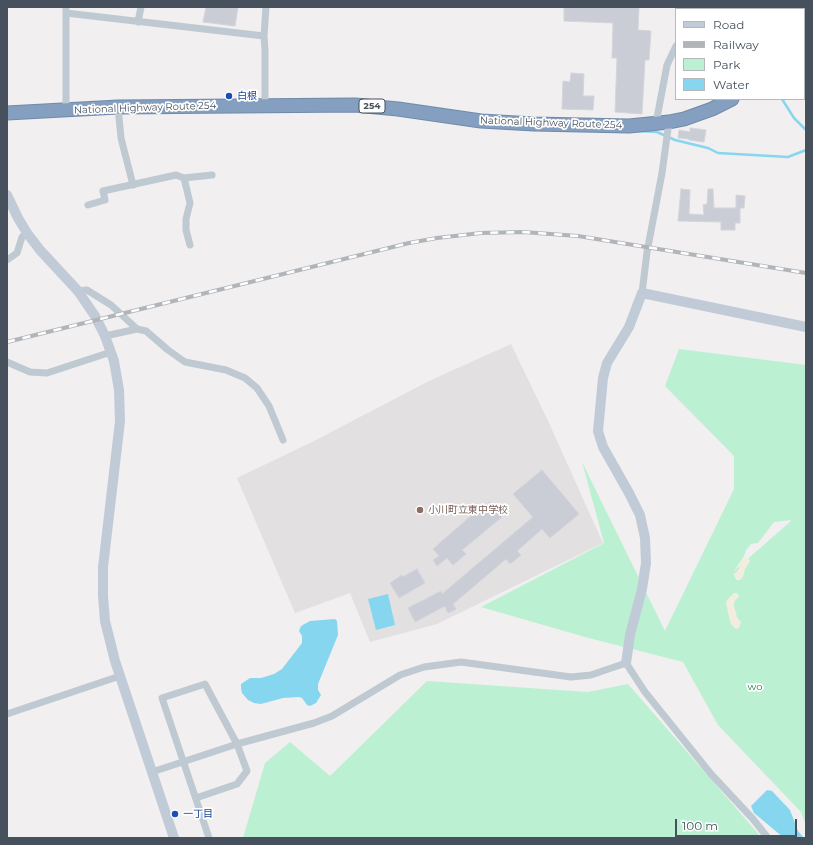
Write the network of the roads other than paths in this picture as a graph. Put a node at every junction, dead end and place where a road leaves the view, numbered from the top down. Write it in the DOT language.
graph roads {
  1 [pos="141,7"];
  2 [pos="266,7"];
  3 [pos="66,10"];
  4 [pos="138,22"];
  5 [pos="264,36"];
  6 [pos="675,48"];
  7 [pos="730,100"];
  8 [pos="265,105"];
  9 [pos="118,107"];
  10 [pos="66,110"];
  11 [pos="7,113"];
  12 [pos="669,122"];
  13 [pos="656,124"];
  14 [pos="212,175"];
  15 [pos="184,178"];
  16 [pos="133,185"];
  17 [pos="7,195"];
  18 [pos="88,205"];
  19 [pos="27,233"];
  20 [pos="190,245"];
  21 [pos="7,260"];
  22 [pos="78,291"];
  23 [pos="642,293"];
  24 [pos="806,327"];
  25 [pos="138,329"];
  26 [pos="105,336"];
  27 [pos="111,352"];
  28 [pos="7,362"];
  29 [pos="283,440"];
  30 [pos="626,663"];
  31 [pos="120,676"];
  32 [pos="7,714"];
  33 [pos="237,744"];
  34 [pos="183,762"];
  35 [pos="152,772"];
  36 [pos="196,798"];
  37 [pos="174,838"];
  38 [pos="209,838"];
  39 [pos="768,838"];
  1 -- 4 [label="street"];
  2 -- 5 [label="street"];
  3 -- 4 [label="street"];
  3 -- 10 [label="street"];
  4 -- 5 [label="street"];
  5 -- 8 [label="street"];
  6 -- 13 [label="street"];
  7 -- 12 [label="highway, National Highway Route 254 / 254"];
  8 -- 9 [label="highway, National Highway Route 254 / 254"];
  8 -- 13 [label="highway, National Highway Route 254 / 254"];
  9 -- 10 [label="highway, National Highway Route 254 / 254"];
  9 -- 16 [label="street"];
  10 -- 11 [label="highway, National Highway Route 254 / 254"];
  12 -- 13 [label="highway, National Highway Route 254 / 254"];
  12 -- 23 [label="street"];
  14 -- 15 [label="street"];
  15 -- 16 [label="street"];
  15 -- 20 [label="street"];
  16 -- 18 [label="street"];
  17 -- 19 [label="street"];
  19 -- 21 [label="street"];
  19 -- 22 [label="street"];
  22 -- 25 [label="street"];
  22 -- 26 [label="street"];
  23 -- 24 [label="street"];
  23 -- 30 [label="street"];
  25 -- 26 [label="street"];
  25 -- 29 [label="street"];
  26 -- 27 [label="street"];
  27 -- 28 [label="street"];
  27 -- 31 [label="street"];
  30 -- 33 [label="street"];
  30 -- 39 [label="street"];
  31 -- 32 [label="street"];
  31 -- 35 [label="street"];
  33 -- 34 [label="street"];
  33 -- 34 [label="street"];
  33 -- 36 [label="street"];
  34 -- 35 [label="street"];
  34 -- 36 [label="street"];
  35 -- 37 [label="street"];
  36 -- 38 [label="street"];
}
